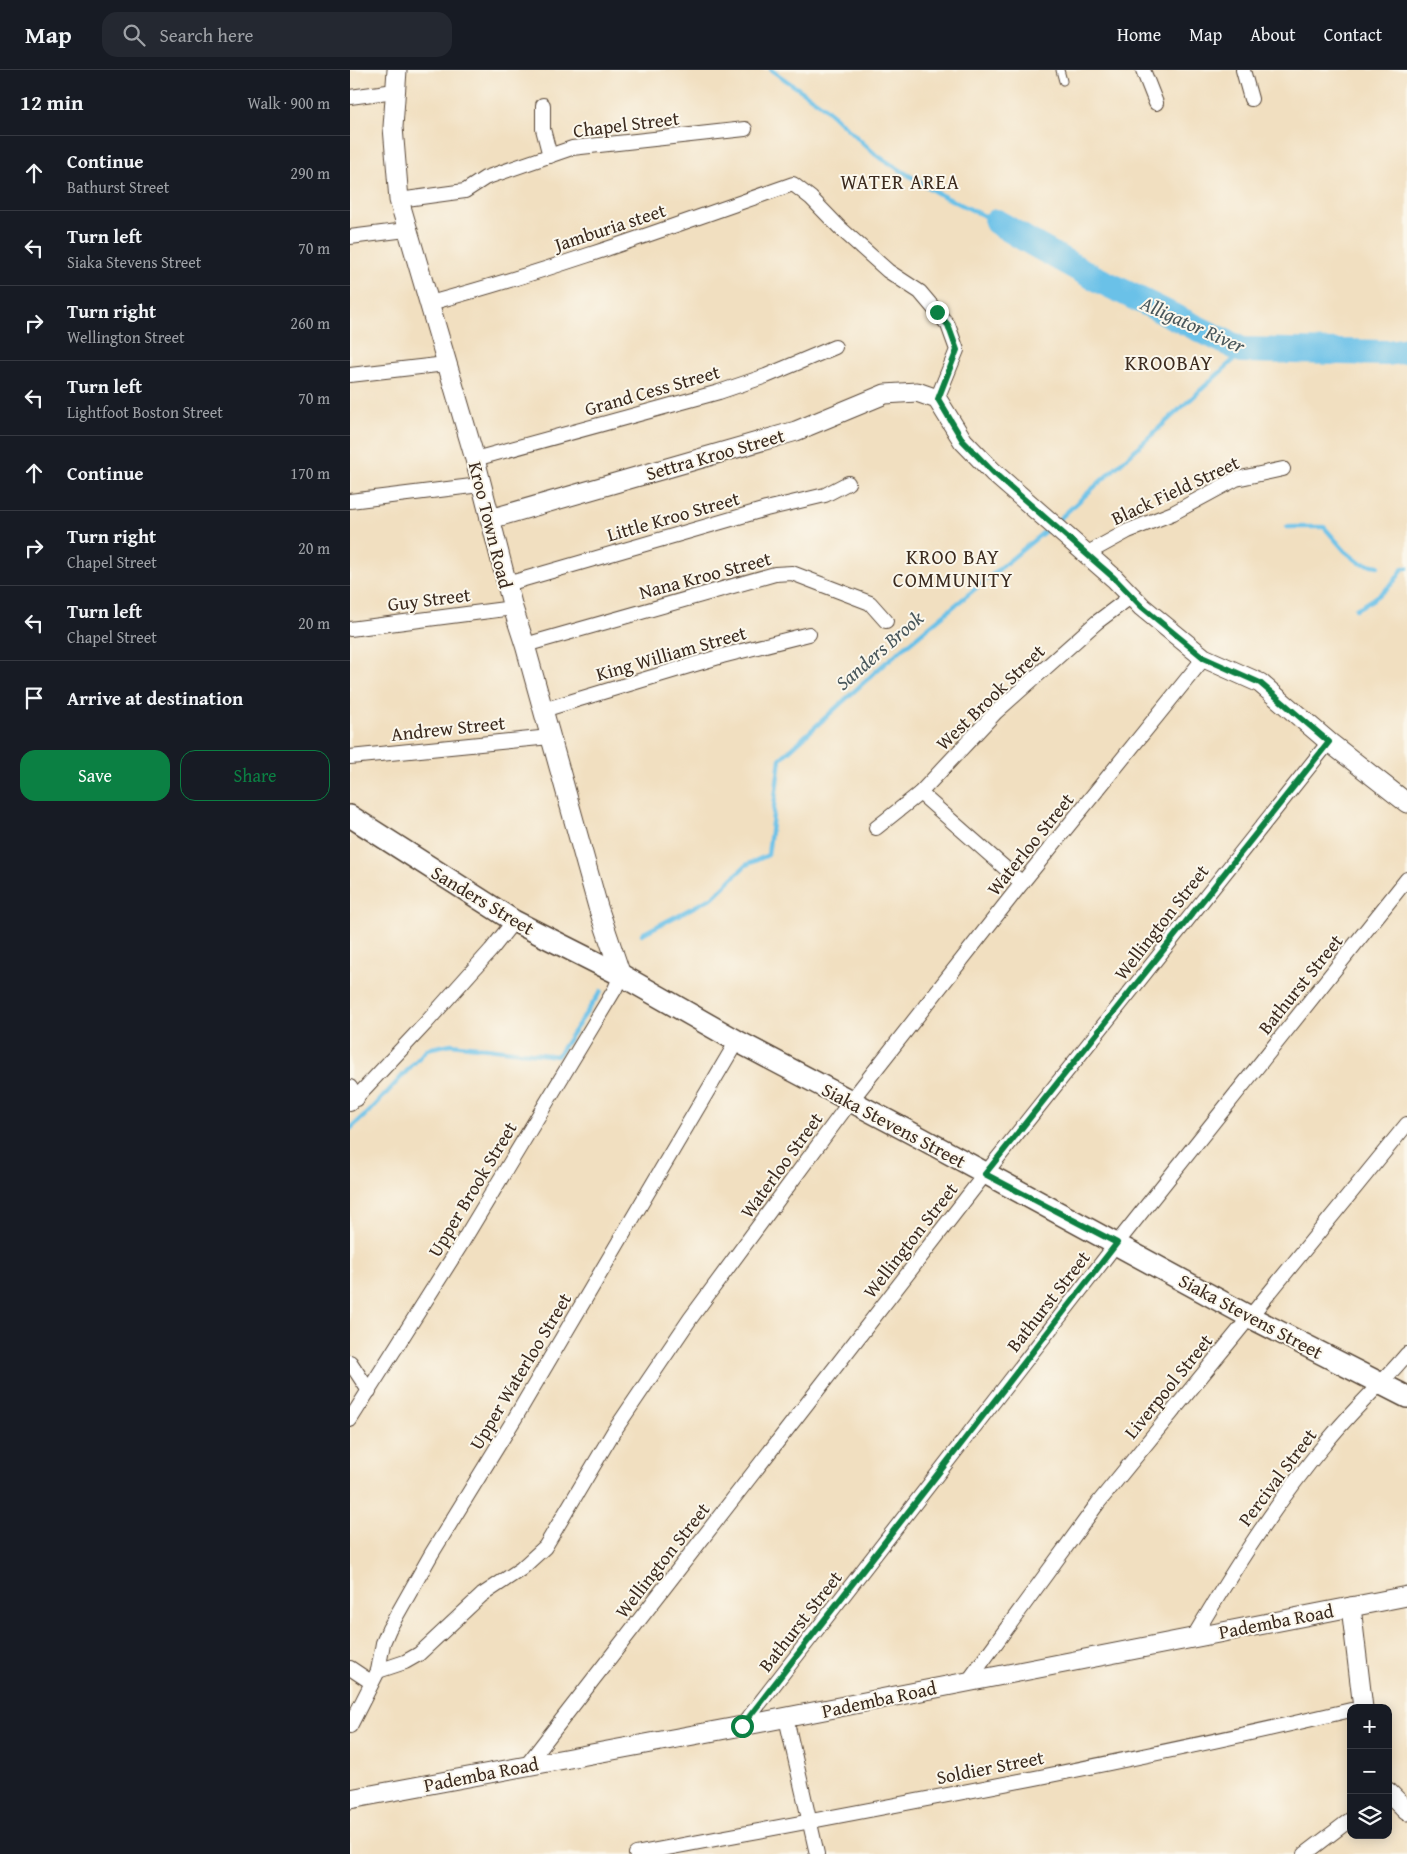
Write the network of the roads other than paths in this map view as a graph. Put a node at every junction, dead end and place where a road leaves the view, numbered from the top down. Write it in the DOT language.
graph roads {
  1 [pos="397,70"];
  2 [pos="1060,70"];
  3 [pos="1143,70"];
  4 [pos="1243,70"];
  5 [pos="1063,81"];
  6 [pos="395,91"];
  7 [pos="350,96"];
  8 [pos="1251,99"];
  9 [pos="1156,104"];
  10 [pos="543,105"];
  11 [pos="745,129"];
  12 [pos="550,156"];
  13 [pos="399,200"];
  14 [pos="406,230"];
  15 [pos="350,237"];
  16 [pos="430,303"];
  17 [pos="835,348"];
  18 [pos="446,364"];
  19 [pos="350,375"];
  20 [pos="938,399"];
  21 [pos="475,458"];
  22 [pos="1283,469"];
  23 [pos="848,483"];
  24 [pos="480,484"];
  25 [pos="350,500"];
  26 [pos="490,519"];
  27 [pos="1086,554"];
  28 [pos="507,584"];
  29 [pos="1133,595"];
  30 [pos="512,608"];
  31 [pos="886,621"];
  32 [pos="350,629"];
  33 [pos="809,634"];
  34 [pos="525,645"];
  35 [pos="1204,658"];
  36 [pos="543,710"];
  37 [pos="550,737"];
  38 [pos="1329,742"];
  39 [pos="350,757"];
  40 [pos="920,793"];
  41 [pos="1407,803"];
  42 [pos="350,816"];
  43 [pos="876,828"];
  44 [pos="1407,879"];
  45 [pos="1022,883"];
  46 [pos="514,921"];
  47 [pos="621,975"];
  48 [pos="737,1041"];
  49 [pos="352,1097"];
  50 [pos="850,1102"];
  51 [pos="1407,1124"];
  52 [pos="985,1174"];
  53 [pos="1117,1243"];
  54 [pos="1248,1316"];
  55 [pos="1407,1354"];
  56 [pos="350,1362"];
  57 [pos="1381,1385"];
  58 [pos="369,1391"];
  59 [pos="1407,1398"];
  60 [pos="350,1420"];
  61 [pos="1406,1593"];
  62 [pos="1351,1607"];
  63 [pos="1194,1636"];
  64 [pos="350,1668"];
  65 [pos="374,1676"];
  66 [pos="970,1680"];
  67 [pos="1362,1704"];
  68 [pos="1347,1711"];
  69 [pos="786,1718"];
  70 [pos="350,1726"];
  71 [pos="742,1726"];
  72 [pos="526,1766"];
  73 [pos="1392,1788"];
  74 [pos="1392,1790"];
  75 [pos="1407,1796"];
  76 [pos="350,1799"];
  77 [pos="1407,1811"];
  78 [pos="810,1821"];
  79 [pos="1347,1822"];
  80 [pos="636,1854"];
  81 [pos="817,1854"];
  82 [pos="1305,1854"];
  1 -- 6 [label="main road, Kroo Town Road"];
  2 -- 5 [label="lane"];
  3 -- 9 [label="street"];
  4 -- 8 [label="street"];
  6 -- 7 [label="street"];
  6 -- 13 [label="main road, Kroo Town Road"];
  10 -- 12 [label="street"];
  11 -- 12 [label="street, Chapel Street"];
  12 -- 13 [label="street, Chapel Street"];
  13 -- 14 [label="main road, Kroo Town Road"];
  14 -- 15 [label="street"];
  14 -- 16 [label="main road, Kroo Town Road"];
  16 -- 18 [label="main road, Kroo Town Road"];
  16 -- 20 [label="street, Jamburia steet"];
  17 -- 21 [label="street, Grand Cess Street"];
  18 -- 19 [label="street"];
  18 -- 21 [label="main road, Kroo Town Road"];
  20 -- 26 [label="main road, Settra Kroo Street"];
  20 -- 27 [label="main road"];
  21 -- 24 [label="main road, Kroo Town Road"];
  22 -- 27 [label="street, Black Field Street"];
  23 -- 28 [label="street, Little Kroo Street"];
  24 -- 25 [label="street"];
  24 -- 26 [label="main road, Kroo Town Road"];
  26 -- 28 [label="main road, Kroo Town Road"];
  27 -- 29 [label="main road"];
  28 -- 30 [label="main road, Kroo Town Road"];
  29 -- 35 [label="main road"];
  29 -- 40 [label="street, West Brook Street"];
  30 -- 32 [label="street, Guy Street"];
  30 -- 34 [label="main road, Kroo Town Road"];
  31 -- 34 [label="street, Nana Kroo Street"];
  33 -- 36 [label="street, King William Street"];
  34 -- 36 [label="main road, Kroo Town Road"];
  35 -- 38 [label="main road"];
  35 -- 45 [label="street, Waterloo Street"];
  36 -- 37 [label="main road, Kroo Town Road"];
  37 -- 39 [label="street, Andrew Street"];
  37 -- 47 [label="main road, Kroo Town Road"];
  38 -- 41 [label="main road"];
  38 -- 52 [label="street, Wellington Street"];
  40 -- 43 [label="street, West Brook Street"];
  40 -- 45 [label="street"];
  42 -- 46 [label="main road, Sanders Street"];
  44 -- 53 [label="street, Bathurst Street"];
  45 -- 50 [label="street, Waterloo Street"];
  46 -- 47 [label="main road, Sanders Street"];
  46 -- 49 [label="street"];
  47 -- 48 [label="main road, Siaka Stevens Street"];
  47 -- 58 [label="street, Upper Brook Street"];
  48 -- 50 [label="main road, Siaka Stevens Street"];
  48 -- 65 [label="street, Upper Waterloo Street"];
  50 -- 52 [label="main road, Siaka Stevens Street"];
  50 -- 65 [label="street, Waterloo Street"];
  51 -- 54 [label="street, Liverpool Street"];
  52 -- 53 [label="main road, Siaka Stevens Street"];
  52 -- 72 [label="street, Wellington Street"];
  53 -- 54 [label="main road, Siaka Stevens Street"];
  53 -- 71 [label="street, Bathurst Street"];
  54 -- 57 [label="main road, Siaka Stevens Street"];
  54 -- 66 [label="street, Liverpool Street"];
  55 -- 57 [label="street, Percival Street"];
  56 -- 58 [label="street"];
  57 -- 59 [label="main road, Siaka Stevens Street"];
  57 -- 63 [label="street, Percival Street"];
  58 -- 60 [label="street, Upper Brook Street"];
  61 -- 62 [label="main road, Pademba Road"];
  62 -- 63 [label="main road, Pademba Road"];
  62 -- 67 [label="main road"];
  63 -- 66 [label="main road, Pademba Road"];
  64 -- 65 [label="street"];
  65 -- 70 [label="street, Upper Waterloo Street"];
  66 -- 69 [label="main road, Pademba Road"];
  68 -- 78 [label="street, Soldier Street"];
  69 -- 71 [label="main road, Pademba Road"];
  69 -- 78 [label="street"];
  71 -- 72 [label="main road, Pademba Road"];
  72 -- 76 [label="main road, Pademba Road"];
  73 -- 75 [label="main road"];
  74 -- 77 [label="main road"];
  78 -- 80 [label="street, Soldier Street"];
  78 -- 81 [label="street"];
  79 -- 82 [label="street"];
}
